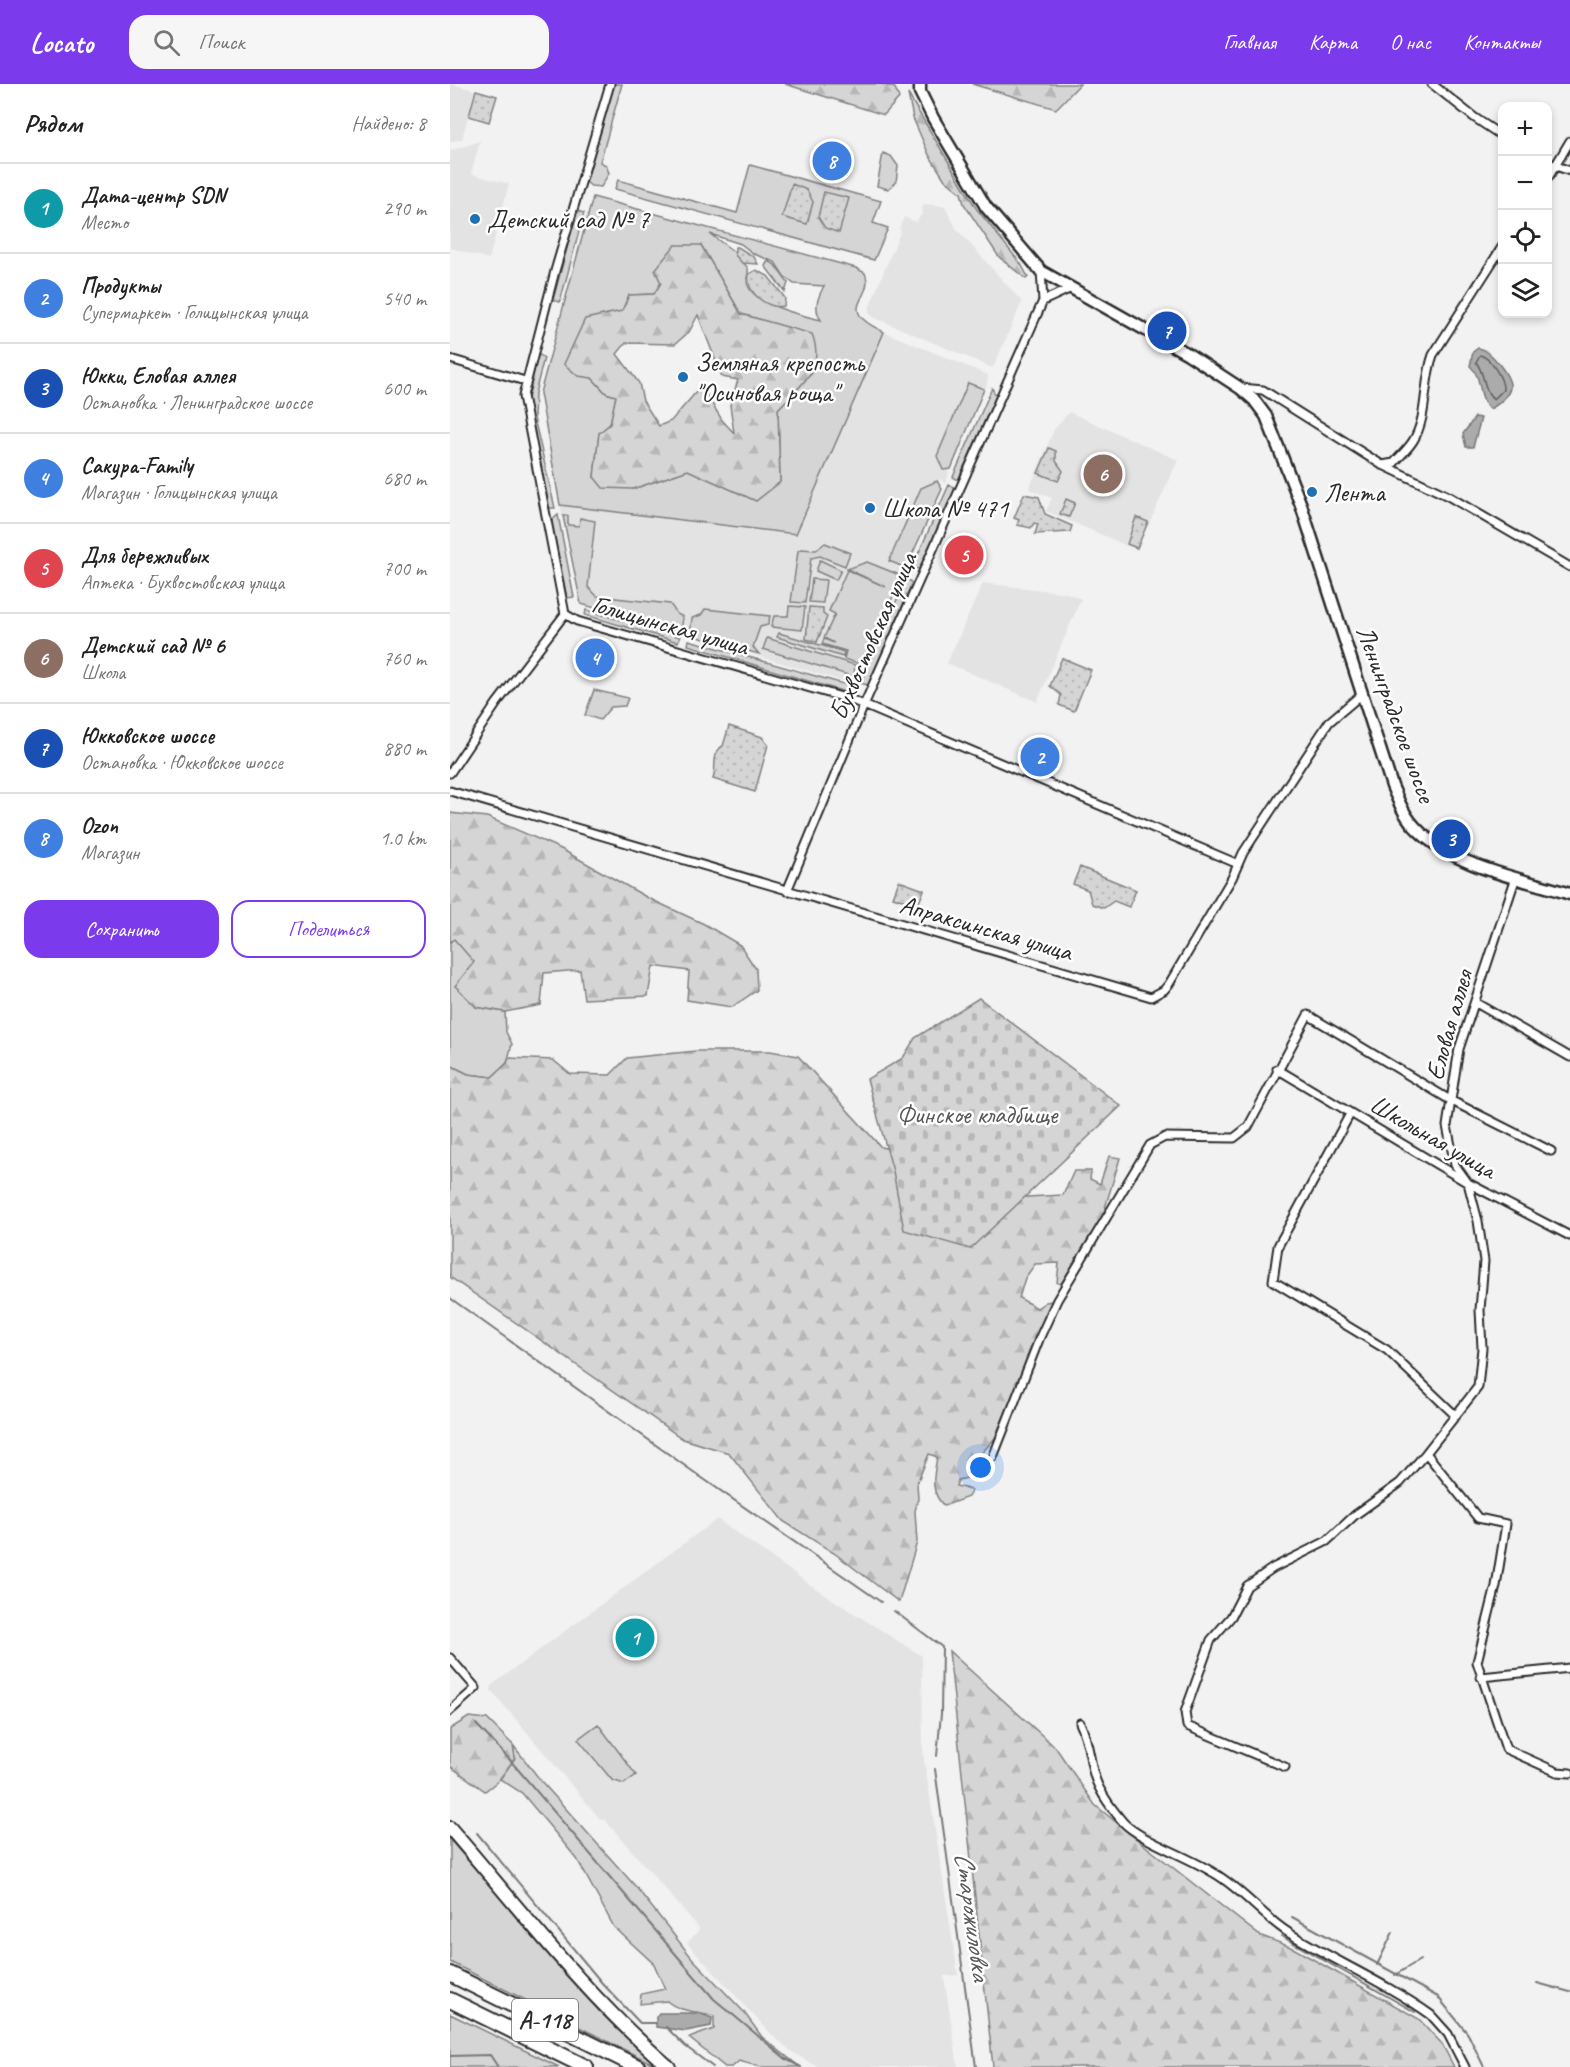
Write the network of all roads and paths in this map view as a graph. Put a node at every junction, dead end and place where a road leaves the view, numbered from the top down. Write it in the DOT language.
graph roads {
  1 [pos="610,84"];
  2 [pos="920,84"];
  3 [pos="1432,84"];
  4 [pos="1498,133"];
  5 [pos="1570,141"];
  6 [pos="1552,164"];
  7 [pos="1552,165"];
  8 [pos="1570,171"];
  9 [pos="1498,255"];
  10 [pos="1041,271"];
  11 [pos="1069,289"];
  12 [pos="1043,301"];
  13 [pos="450,359"];
  14 [pos="525,381"];
  15 [pos="1240,388"];
  16 [pos="1382,465"];
  17 [pos="1570,567"];
  18 [pos="565,614"];
  19 [pos="1362,694"];
  20 [pos="864,705"];
  21 [pos="450,773"];
  22 [pos="450,791"];
  23 [pos="1238,864"];
  24 [pos="1516,877"];
  25 [pos="787,891"];
  26 [pos="1570,894"];
  27 [pos="1476,1003"];
  28 [pos="1570,1057"];
  29 [pos="1277,1069"];
  30 [pos="1450,1100"];
  31 [pos="1350,1114"];
  32 [pos="1551,1151"];
  33 [pos="1468,1183"];
  34 [pos="1570,1236"];
  35 [pos="1456,1416"];
  36 [pos="1426,1453"];
  37 [pos="993,1457"];
  38 [pos="450,1658"];
  39 [pos="1570,1668"];
  40 [pos="1481,1677"];
  41 [pos="450,1711"];
  42 [pos="1080,1723"];
  43 [pos="1285,1767"];
  44 [pos="1570,1773"];
  45 [pos="450,1828"];
  46 [pos="450,1974"];
  47 [pos="450,2000"];
  48 [pos="586,2067"];
  49 [pos="638,2067"];
  50 [pos="669,2067"];
  51 [pos="1465,2067"];
  1 -- 14 [label="street, Голицынская улица"];
  2 -- 10 [label="main road, Ленинградское шоссе"];
  3 -- 4 [label="street"];
  5 -- 6 [label="street"];
  7 -- 8 [label="street"];
  9 -- 16 [label="street"];
  10 -- 11 [label="main road, Ленинградское шоссе"];
  10 -- 12 [label="street, Бухвостовская улица"];
  11 -- 12 [label="street"];
  11 -- 15 [label="main road, Ленинградское шоссе"];
  12 -- 20 [label="street, Бухвостовская улица"];
  13 -- 14 [label="street"];
  14 -- 18 [label="street, Голицынская улица"];
  15 -- 16 [label="street"];
  15 -- 19 [label="main road, Ленинградское шоссе"];
  16 -- 17 [label="street"];
  18 -- 20 [label="street, Голицынская улица"];
  18 -- 21 [label="street"];
  19 -- 23 [label="street, Апраксинская улица"];
  19 -- 24 [label="main road, Ленинградское шоссе"];
  20 -- 23 [label="street, Голицынская улица"];
  20 -- 25 [label="street, Бухвостовская улица"];
  22 -- 25 [label="street, Апраксинская улица"];
  23 -- 25 [label="street, Апраксинская улица"];
  24 -- 26 [label="main road, Ленинградское шоссе"];
  24 -- 27 [label="street, Еловая аллея"];
  27 -- 28 [label="street"];
  27 -- 30 [label="street, Еловая аллея"];
  29 -- 30 [label="street"];
  29 -- 31 [label="street, Школьная улица"];
  29 -- 37 [label="street"];
  30 -- 32 [label="street"];
  30 -- 33 [label="street, Еловая аллея"];
  31 -- 33 [label="street, Школьная улица"];
  31 -- 35 [label="street"];
  33 -- 34 [label="street, Школьная улица"];
  33 -- 35 [label="street, Еловая аллея"];
  35 -- 36 [label="street, Еловая аллея"];
  36 -- 40 [label="street"];
  36 -- 43 [label="street, Еловая аллея"];
  38 -- 41 [label="street"];
  39 -- 40 [label="street"];
  40 -- 44 [label="street"];
  42 -- 51 [label="street"];
  45 -- 50 [label="main road"];
  46 -- 49 [label="highway, А-118"];
  47 -- 48 [label="highway, А-118"];
}
